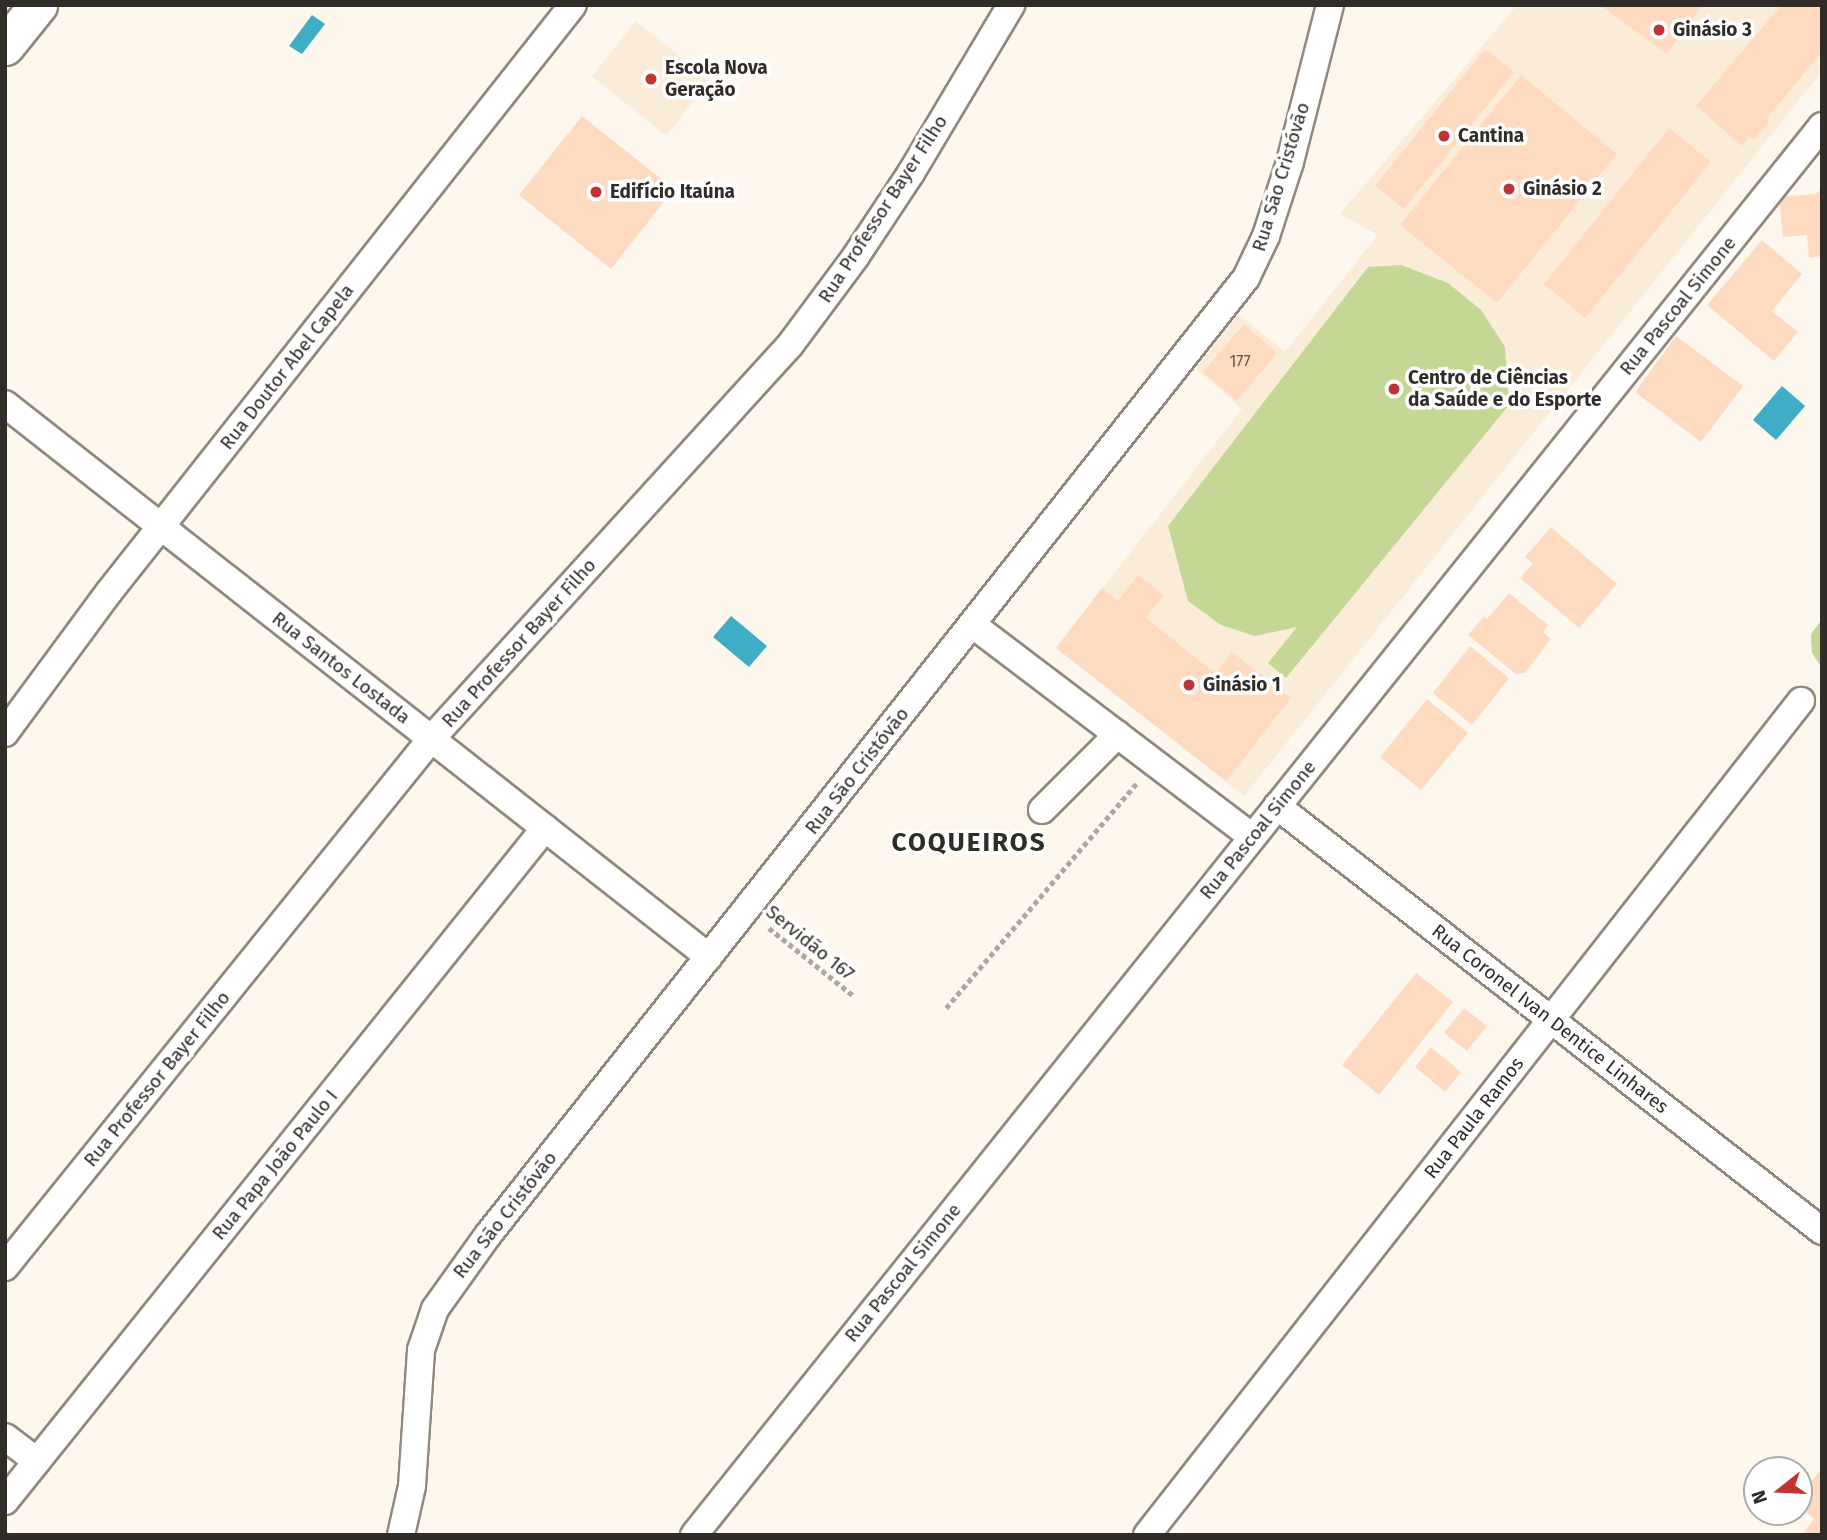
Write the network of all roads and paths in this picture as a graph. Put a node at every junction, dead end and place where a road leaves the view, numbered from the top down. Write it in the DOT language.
graph roads {
  1 [pos="38,5"];
  2 [pos="573,5"];
  3 [pos="1011,5"];
  4 [pos="1330,5"];
  5 [pos="5,46"];
  6 [pos="1822,126"];
  7 [pos="5,404"];
  8 [pos="161,527"];
  9 [pos="973,625"];
  10 [pos="1801,701"];
  11 [pos="5,733"];
  12 [pos="1118,734"];
  13 [pos="431,739"];
  14 [pos="1155,762"];
  15 [pos="1277,806"];
  16 [pos="1042,810"];
  17 [pos="545,828"];
  18 [pos="1252,837"];
  19 [pos="747,910"];
  20 [pos="709,957"];
  21 [pos="855,997"];
  22 [pos="946,1008"];
  23 [pos="1551,1020"];
  24 [pos="1822,1231"];
  25 [pos="5,1267"];
  26 [pos="5,1437"];
  27 [pos="37,1461"];
  28 [pos="5,1501"];
  29 [pos="401,1535"];
  30 [pos="694,1535"];
  31 [pos="1147,1535"];
  1 -- 5 [label="main road"];
  2 -- 8 [label="street, Rua Doutor Abel Capela"];
  3 -- 13 [label="street, Rua Professor Bayer Filho"];
  4 -- 9 [label="street, Rua São Cristóvão"];
  6 -- 15 [label="street, Rua Pascoal Simone"];
  7 -- 8 [label="street, Rua Santos Lostada"];
  8 -- 11 [label="street, Rua Doutor Abel Capela"];
  8 -- 13 [label="street, Rua Santos Lostada"];
  9 -- 12 [label="street"];
  9 -- 19 [label="street, Rua São Cristóvão"];
  10 -- 23 [label="street, Rua Paula Ramos"];
  12 -- 14 [label="street"];
  12 -- 16 [label="street"];
  13 -- 17 [label="street, Rua Santos Lostada"];
  13 -- 25 [label="street, Rua Professor Bayer Filho"];
  14 -- 18 [label="street"];
  14 -- 22 [label="path"];
  15 -- 18 [label="street, Rua Pascoal Simone"];
  15 -- 23 [label="street, Rua Coronel Ivan Dentice Linhares"];
  17 -- 20 [label="street, Rua Santos Lostada"];
  17 -- 27 [label="street, Rua Papa João Paulo I"];
  18 -- 30 [label="street, Rua Pascoal Simone"];
  19 -- 20 [label="street, Rua São Cristóvão"];
  19 -- 21 [label="path, Servidão 167"];
  20 -- 29 [label="street, Rua São Cristóvão"];
  23 -- 24 [label="street, Rua Coronel Ivan Dentice Linhares"];
  23 -- 31 [label="street, Rua Paula Ramos"];
  26 -- 27 [label="street"];
  27 -- 28 [label="street, Rua Papa João Paulo I"];
}
